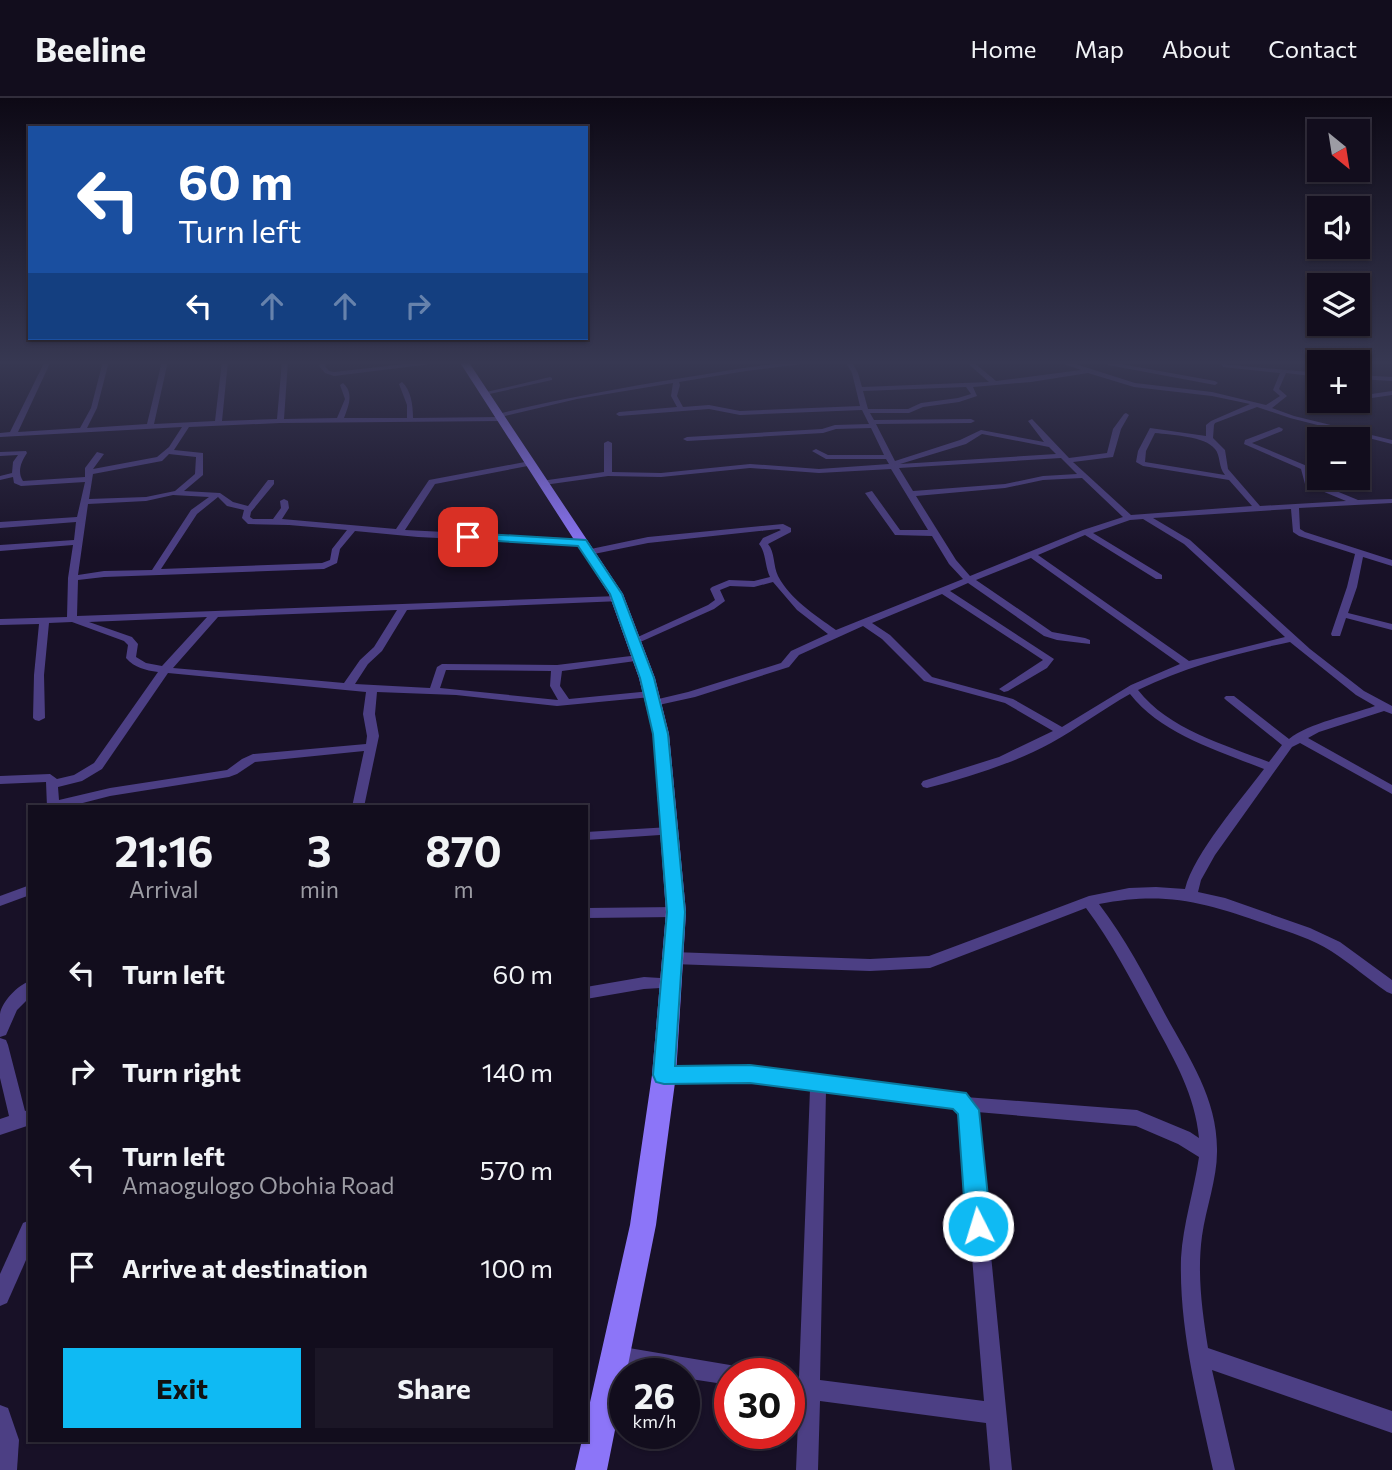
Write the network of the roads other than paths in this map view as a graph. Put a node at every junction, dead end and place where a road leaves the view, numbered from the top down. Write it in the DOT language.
graph roads {
  1 [pos="17,425"];
  2 [pos="85,425"];
  3 [pos="168,425"];
  4 [pos="186,425"];
  5 [pos="506,425"];
  6 [pos="861,425"];
  7 [pos="875,425"];
  8 [pos="1035,425"];
  9 [pos="1120,425"];
  10 [pos="1210,425"];
  11 [pos="1327,425"];
  12 [pos="150,426"];
  13 [pos="83,429"];
  14 [pos="1279,429"];
  15 [pos="13,434"];
  16 [pos="0,435"];
  17 [pos="687,439"];
  18 [pos="1209,439"];
  19 [pos="1392,442"];
  20 [pos="608,443"];
  21 [pos="1051,445"];
  22 [pos="816,451"];
  23 [pos="167,452"];
  24 [pos="0,454"];
  25 [pos="100,454"];
  26 [pos="1065,458"];
  27 [pos="530,463"];
  28 [pos="892,463"];
  29 [pos="16,474"];
  30 [pos="608,474"];
  31 [pos="89,476"];
  32 [pos="1082,476"];
  33 [pos="0,478"];
  34 [pos="1231,478"];
  35 [pos="271,482"];
  36 [pos="544,483"];
  37 [pos="177,493"];
  38 [pos="869,493"];
  39 [pos="216,494"];
  40 [pos="909,494"];
  41 [pos="284,501"];
  42 [pos="1392,501"];
  43 [pos="85,502"];
  44 [pos="1359,503"];
  45 [pos="1295,507"];
  46 [pos="250,509"];
  47 [pos="1259,509"];
  48 [pos="1143,516"];
  49 [pos="1129,518"];
  50 [pos="82,519"];
  51 [pos="275,523"];
  52 [pos="0,525"];
  53 [pos="353,528"];
  54 [pos="400,532"];
  55 [pos="933,533"];
  56 [pos="1086,533"];
  57 [pos="79,542"];
  58 [pos="586,547"];
  59 [pos="0,548"];
  60 [pos="1359,554"];
  61 [pos="1032,555"];
  62 [pos="1392,563"];
  63 [pos="154,573"];
  64 [pos="1159,577"];
  65 [pos="73,578"];
  66 [pos="775,579"];
  67 [pos="969,580"];
  68 [pos="943,590"];
  69 [pos="618,599"];
  70 [pos="402,608"];
  71 [pos="215,614"];
  72 [pos="1342,614"];
  73 [pos="72,619"];
  74 [pos="0,622"];
  75 [pos="44,622"];
  76 [pos="864,622"];
  77 [pos="1392,627"];
  78 [pos="835,634"];
  79 [pos="1336,634"];
  80 [pos="1291,639"];
  81 [pos="1086,642"];
  82 [pos="636,650"];
  83 [pos="1188,665"];
  84 [pos="557,668"];
  85 [pos="165,670"];
  86 [pos="348,686"];
  87 [pos="372,689"];
  88 [pos="1132,689"];
  89 [pos="1004,690"];
  90 [pos="434,691"];
  91 [pos="1230,698"];
  92 [pos="652,699"];
  93 [pos="566,703"];
  94 [pos="1388,709"];
  95 [pos="40,718"];
  96 [pos="1061,730"];
  97 [pos="1293,741"];
  98 [pos="370,747"];
  99 [pos="1270,767"];
  100 [pos="0,780"];
  101 [pos="927,784"];
  102 [pos="53,785"];
  103 [pos="1392,790"];
  104 [pos="53,805"];
  105 [pos="61,805"];
  106 [pos="358,805"];
  107 [pos="670,831"];
  108 [pos="588,836"];
  109 [pos="28,891"];
  110 [pos="1190,895"];
  111 [pos="0,901"];
  112 [pos="1089,901"];
  113 [pos="676,912"];
  114 [pos="588,913"];
  115 [pos="674,958"];
  116 [pos="671,983"];
  117 [pos="1392,988"];
  118 [pos="28,989"];
  119 [pos="588,993"];
  120 [pos="0,1030"];
  121 [pos="0,1045"];
  122 [pos="664,1075"];
  123 [pos="818,1083"];
  124 [pos="964,1104"];
  125 [pos="24,1119"];
  126 [pos="0,1127"];
  127 [pos="1209,1154"];
  128 [pos="28,1233"];
  129 [pos="0,1296"];
  130 [pos="1200,1355"];
  131 [pos="617,1356"];
  132 [pos="714,1373"];
  133 [pos="805,1389"];
  134 [pos="811,1390"];
  135 [pos="994,1413"];
  136 [pos="0,1416"];
  137 [pos="1392,1422"];
  138 [pos="6,1470"];
  139 [pos="591,1470"];
  140 [pos="807,1470"];
  141 [pos="1001,1470"];
  142 [pos="1224,1470"];
  1 -- 15 [label="street"];
  2 -- 13 [label="street"];
  3 -- 12 [label="street"];
  4 -- 23 [label="street"];
  5 -- 27 [label="street"];
  6 -- 17 [label="street"];
  7 -- 28 [label="street"];
  8 -- 21 [label="street"];
  9 -- 26 [label="street"];
  10 -- 18 [label="street"];
  11 -- 19 [label="street"];
  12 -- 13 [label="street"];
  13 -- 15 [label="street"];
  14 -- 44 [label="street"];
  15 -- 16 [label="street"];
  18 -- 34 [label="street"];
  18 -- 34 [label="street"];
  20 -- 30 [label="street"];
  21 -- 26 [label="street"];
  21 -- 28 [label="street"];
  22 -- 28 [label="street"];
  23 -- 31 [label="street"];
  23 -- 37 [label="street"];
  24 -- 29 [label="street"];
  25 -- 31 [label="street"];
  26 -- 28 [label="street"];
  26 -- 32 [label="street"];
  27 -- 36 [label="street"];
  27 -- 54 [label="street"];
  28 -- 30 [label="street"];
  28 -- 40 [label="street"];
  29 -- 31 [label="street"];
  29 -- 33 [label="street"];
  30 -- 36 [label="street"];
  31 -- 43 [label="street"];
  32 -- 40 [label="street"];
  32 -- 49 [label="street"];
  34 -- 47 [label="street"];
  35 -- 46 [label="street"];
  36 -- 58 [label="street"];
  37 -- 39 [label="street"];
  37 -- 43 [label="street"];
  38 -- 55 [label="street"];
  39 -- 46 [label="street"];
  39 -- 63 [label="street"];
  40 -- 55 [label="street"];
  41 -- 51 [label="street"];
  42 -- 44 [label="street"];
  43 -- 50 [label="street"];
  44 -- 45 [label="street"];
  45 -- 47 [label="street"];
  45 -- 60 [label="street"];
  46 -- 51 [label="street"];
  47 -- 48 [label="street"];
  48 -- 49 [label="street"];
  48 -- 80 [label="street"];
  49 -- 56 [label="street"];
  50 -- 52 [label="street"];
  50 -- 57 [label="street"];
  51 -- 53 [label="street"];
  53 -- 54 [label="street"];
  53 -- 63 [label="street"];
  54 -- 58 [label="street"];
  55 -- 67 [label="street"];
  56 -- 61 [label="street"];
  56 -- 64 [label="street"];
  57 -- 59 [label="street"];
  57 -- 65 [label="street"];
  58 -- 66 [label="street"];
  58 -- 69 [label="street"];
  60 -- 62 [label="street"];
  60 -- 72 [label="street"];
  61 -- 67 [label="street"];
  61 -- 83 [label="street"];
  63 -- 65 [label="street"];
  65 -- 73 [label="street"];
  66 -- 78 [label="street"];
  66 -- 82 [label="street"];
  67 -- 68 [label="street"];
  67 -- 81 [label="street"];
  68 -- 76 [label="street"];
  68 -- 89 [label="street"];
  69 -- 70 [label="street"];
  69 -- 82 [label="street"];
  70 -- 71 [label="street"];
  70 -- 86 [label="street"];
  71 -- 73 [label="street"];
  71 -- 85 [label="street"];
  72 -- 77 [label="street"];
  72 -- 79 [label="street"];
  73 -- 75 [label="street"];
  73 -- 85 [label="street"];
  74 -- 75 [label="street"];
  75 -- 95 [label="street"];
  76 -- 78 [label="street"];
  76 -- 96 [label="street"];
  78 -- 92 [label="street"];
  80 -- 83 [label="street"];
  80 -- 94 [label="street"];
  82 -- 84 [label="street"];
  82 -- 92 [label="street"];
  83 -- 88 [label="street"];
  84 -- 90 [label="street"];
  84 -- 93 [label="street"];
  85 -- 86 [label="street"];
  85 -- 102 [label="street"];
  86 -- 87 [label="street"];
  87 -- 90 [label="street"];
  87 -- 98 [label="street"];
  88 -- 96 [label="street"];
  88 -- 99 [label="street"];
  90 -- 93 [label="street"];
  91 -- 97 [label="street"];
  92 -- 93 [label="street"];
  92 -- 107 [label="street"];
  94 -- 97 [label="street"];
  96 -- 101 [label="street"];
  97 -- 99 [label="street"];
  97 -- 103 [label="street"];
  98 -- 105 [label="street"];
  98 -- 106 [label="street"];
  99 -- 110 [label="street"];
  100 -- 102 [label="street"];
  102 -- 104 [label="street"];
  107 -- 108 [label="street"];
  107 -- 113 [label="street"];
  109 -- 111 [label="street"];
  110 -- 112 [label="street"];
  110 -- 117 [label="street"];
  112 -- 115 [label="street"];
  112 -- 127 [label="street"];
  113 -- 114 [label="street"];
  113 -- 115 [label="street"];
  115 -- 116 [label="street"];
  116 -- 119 [label="street"];
  116 -- 122 [label="street"];
  118 -- 120 [label="street"];
  121 -- 125 [label="street"];
  122 -- 123 [label="street"];
  122 -- 131 [label="street"];
  123 -- 124 [label="street"];
  123 -- 134 [label="street"];
  124 -- 127 [label="street"];
  124 -- 135 [label="street"];
  125 -- 126 [label="street"];
  127 -- 130 [label="street"];
  128 -- 129 [label="street"];
  130 -- 137 [label="street"];
  130 -- 142 [label="street"];
  131 -- 132 [label="street"];
  131 -- 139 [label="street"];
  133 -- 134 [label="street"];
  134 -- 135 [label="street"];
  134 -- 140 [label="street"];
  135 -- 141 [label="street"];
  136 -- 138 [label="street"];
}
